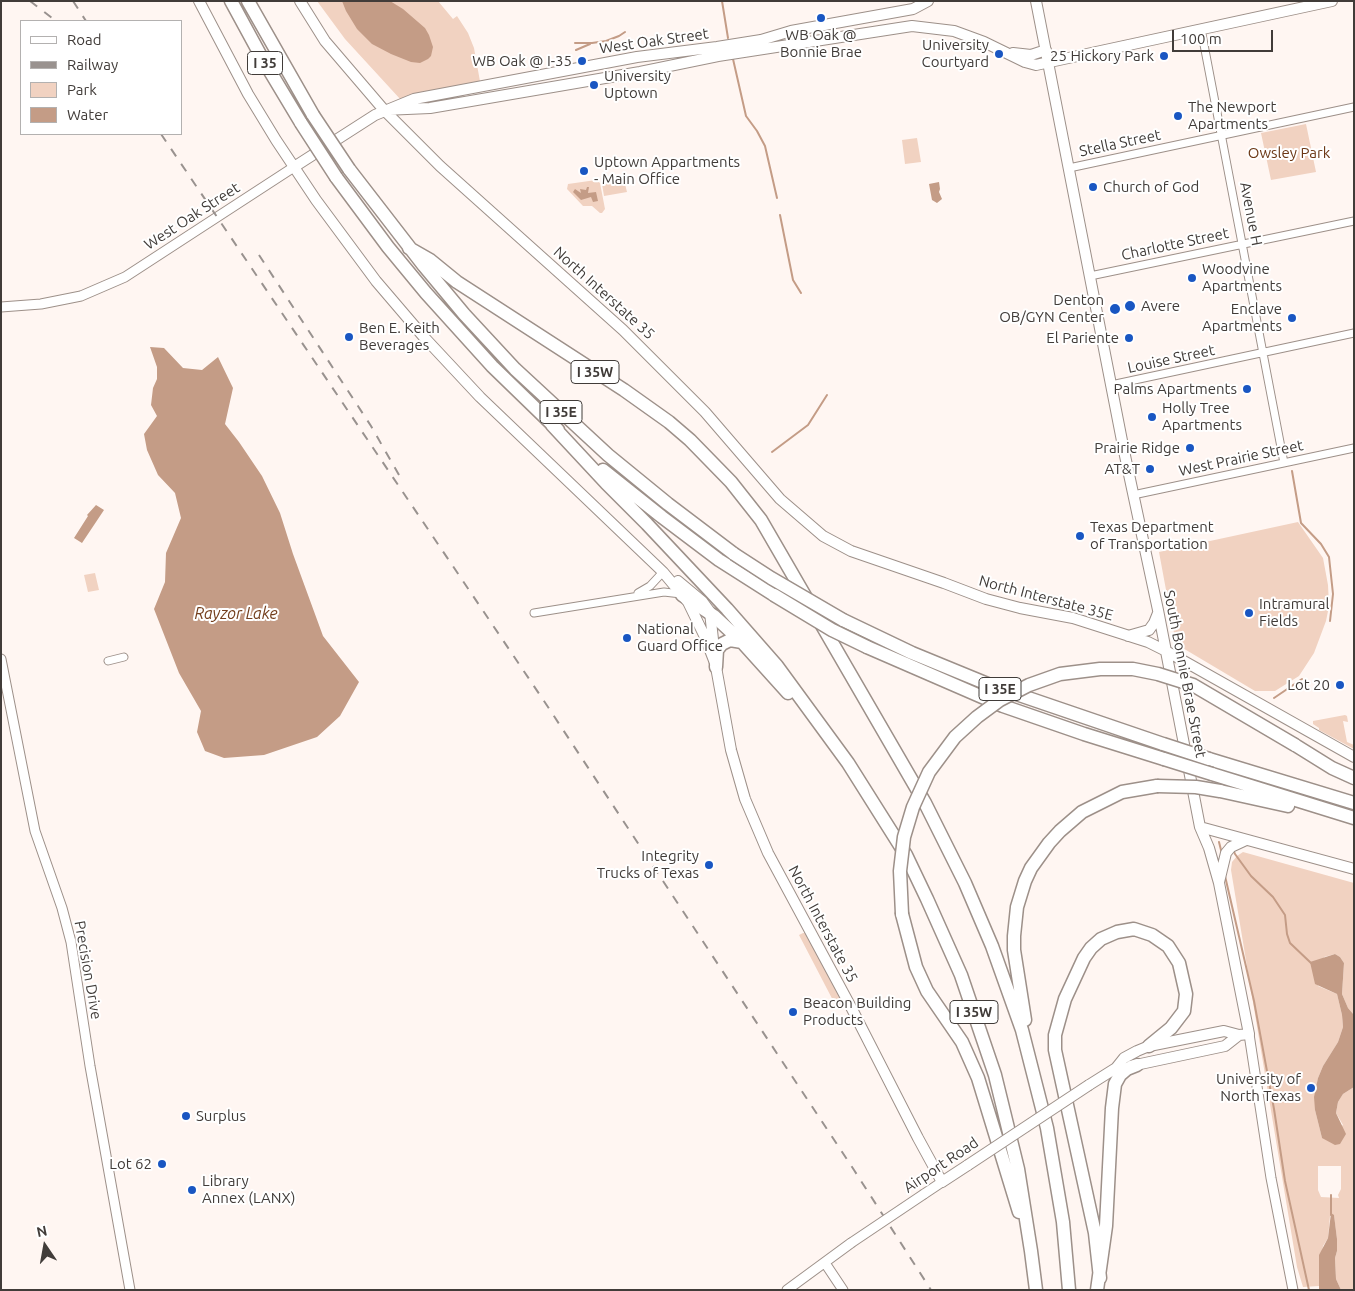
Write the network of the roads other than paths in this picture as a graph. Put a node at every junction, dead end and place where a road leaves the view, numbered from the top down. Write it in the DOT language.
graph roads {
  1 [pos="199,1"];
  2 [pos="231,1"];
  3 [pos="248,1"];
  4 [pos="300,1"];
  5 [pos="928,1"];
  6 [pos="1036,1"];
  7 [pos="1332,1"];
  8 [pos="913,9"];
  9 [pos="912,26"];
  10 [pos="1201,29"];
  11 [pos="1046,50"];
  12 [pos="1007,52"];
  13 [pos="1048,63"];
  14 [pos="449,92"];
  15 [pos="451,104"];
  16 [pos="1354,107"];
  17 [pos="384,110"];
  18 [pos="1222,136"];
  19 [pos="294,167"];
  20 [pos="1069,168"];
  21 [pos="1354,221"];
  22 [pos="1243,244"];
  23 [pos="409,248"];
  24 [pos="1090,276"];
  25 [pos="1,306"];
  26 [pos="1354,333"];
  27 [pos="1263,353"];
  28 [pos="1111,385"];
  29 [pos="552,425"];
  30 [pos="1354,448"];
  31 [pos="1284,463"];
  32 [pos="1134,495"];
  33 [pos="663,572"];
  34 [pos="912,572"];
  35 [pos="682,595"];
  36 [pos="630,596"];
  37 [pos="1158,610"];
  38 [pos="710,612"];
  39 [pos="534,613"];
  40 [pos="1126,636"];
  41 [pos="742,642"];
  42 [pos="1166,651"];
  43 [pos="1,658"];
  44 [pos="124,658"];
  45 [pos="108,661"];
  46 [pos="716,667"];
  47 [pos="1354,757"];
  48 [pos="1354,778"];
  49 [pos="867,791"];
  50 [pos="1354,803"];
  51 [pos="1354,820"];
  52 [pos="1200,827"];
  53 [pos="1246,840"];
  54 [pos="1354,869"];
  55 [pos="1219,883"];
  56 [pos="1244,1035"];
  57 [pos="1149,1046"];
  58 [pos="1137,1065"];
  59 [pos="1116,1068"];
  60 [pos="1035,1077"];
  61 [pos="942,1182"];
  62 [pos="1031,1251"];
  63 [pos="825,1263"];
  64 [pos="1098,1284"];
  65 [pos="130,1290"];
  66 [pos="786,1290"];
  67 [pos="843,1290"];
  68 [pos="1036,1290"];
  69 [pos="1069,1290"];
  70 [pos="1293,1290"];
  1 -- 19 [label="main road, North Interstate 35"];
  2 -- 29 [label="highway, I 35, bridge"];
  3 -- 23 [label="highway, I 35E, bridge"];
  4 -- 17 [label="main road, North Interstate 35"];
  5 -- 8 [label="main road, West Oak Street"];
  6 -- 11 [label="main road, South Bonnie Brae Street"];
  7 -- 10 [label="main road"];
  8 -- 9 [label="main road"];
  8 -- 14 [label="main road, West Oak Street"];
  9 -- 12 [label="main road, West Oak Street"];
  9 -- 15 [label="main road, West Oak Street"];
  10 -- 13 [label="main road"];
  10 -- 18 [label="street, Avenue H"];
  11 -- 12 [label="main road"];
  11 -- 13 [label="main road, South Bonnie Brae Street"];
  12 -- 13 [label="main road"];
  13 -- 20 [label="main road, South Bonnie Brae Street"];
  14 -- 15 [label="main road"];
  14 -- 17 [label="main road, West Oak Street"];
  15 -- 17 [label="main road, West Oak Street"];
  16 -- 18 [label="street, Stella Street"];
  17 -- 19 [label="main road, West Oak Street"];
  17 -- 34 [label="main road, North Interstate 35"];
  18 -- 20 [label="street, Stella Street"];
  18 -- 22 [label="street, Avenue H"];
  19 -- 25 [label="street, West Oak Street"];
  19 -- 33 [label="main road, North Interstate 35"];
  20 -- 24 [label="main road, South Bonnie Brae Street"];
  21 -- 22 [label="street, Charlotte Street"];
  22 -- 24 [label="street, Charlotte Street"];
  22 -- 27 [label="street, Avenue H"];
  23 -- 50 [label="highway, I 35E, bridge"];
  23 -- 60 [label="highway, I 35W"];
  24 -- 28 [label="main road, South Bonnie Brae Street"];
  26 -- 27 [label="street, Louise Street"];
  27 -- 28 [label="street, Louise Street"];
  27 -- 31 [label="street, Avenue H"];
  28 -- 32 [label="main road, South Bonnie Brae Street"];
  29 -- 49 [label="highway, I 35W"];
  29 -- 51 [label="highway, I 35E, bridge"];
  30 -- 31 [label="street, West Prairie Street"];
  31 -- 32 [label="street, West Prairie Street"];
  32 -- 37 [label="main road, South Bonnie Brae Street"];
  33 -- 35 [label="main road, North Interstate 35"];
  33 -- 36 [label="street"];
  33 -- 38 [label="main road, North Interstate 35"];
  34 -- 40 [label="main road, North Interstate 35E"];
  35 -- 36 [label="street"];
  35 -- 38 [label="highway"];
  35 -- 46 [label="main road, North Interstate 35"];
  36 -- 39 [label="street"];
  37 -- 40 [label="main road"];
  37 -- 42 [label="main road, South Bonnie Brae Street"];
  38 -- 41 [label="highway"];
  38 -- 46 [label="main road, North Interstate 35"];
  40 -- 42 [label="main road, North Interstate 35E"];
  41 -- 46 [label="highway"];
  41 -- 49 [label="highway"];
  42 -- 47 [label="main road, North Interstate 35E"];
  42 -- 52 [label="main road, South Bonnie Brae Street"];
  43 -- 65 [label="street, Precision Drive"];
  44 -- 45 [label="street"];
  46 -- 61 [label="main road, North Interstate 35"];
  48 -- 62 [label="highway, bridge"];
  49 -- 62 [label="highway, I 35W"];
  51 -- 60 [label="highway, bridge"];
  52 -- 53 [label="main road"];
  52 -- 55 [label="main road, South Bonnie Brae Street"];
  53 -- 54 [label="main road"];
  53 -- 55 [label="main road"];
  55 -- 56 [label="main road, South Bonnie Brae Street"];
  56 -- 57 [label="main road, Airport Road"];
  56 -- 58 [label="main road, Airport Road"];
  56 -- 70 [label="street, South Bonnie Brae Street"];
  57 -- 59 [label="main road, Airport Road"];
  57 -- 64 [label="highway"];
  58 -- 59 [label="main road, Airport Road"];
  58 -- 64 [label="highway"];
  59 -- 61 [label="main road, Airport Road, bridge"];
  60 -- 69 [label="highway, I 35W"];
  61 -- 63 [label="street, Airport Road, bridge"];
  62 -- 68 [label="highway, I 35W"];
  63 -- 66 [label="street, Airport Road"];
  63 -- 67 [label="street"];
}
